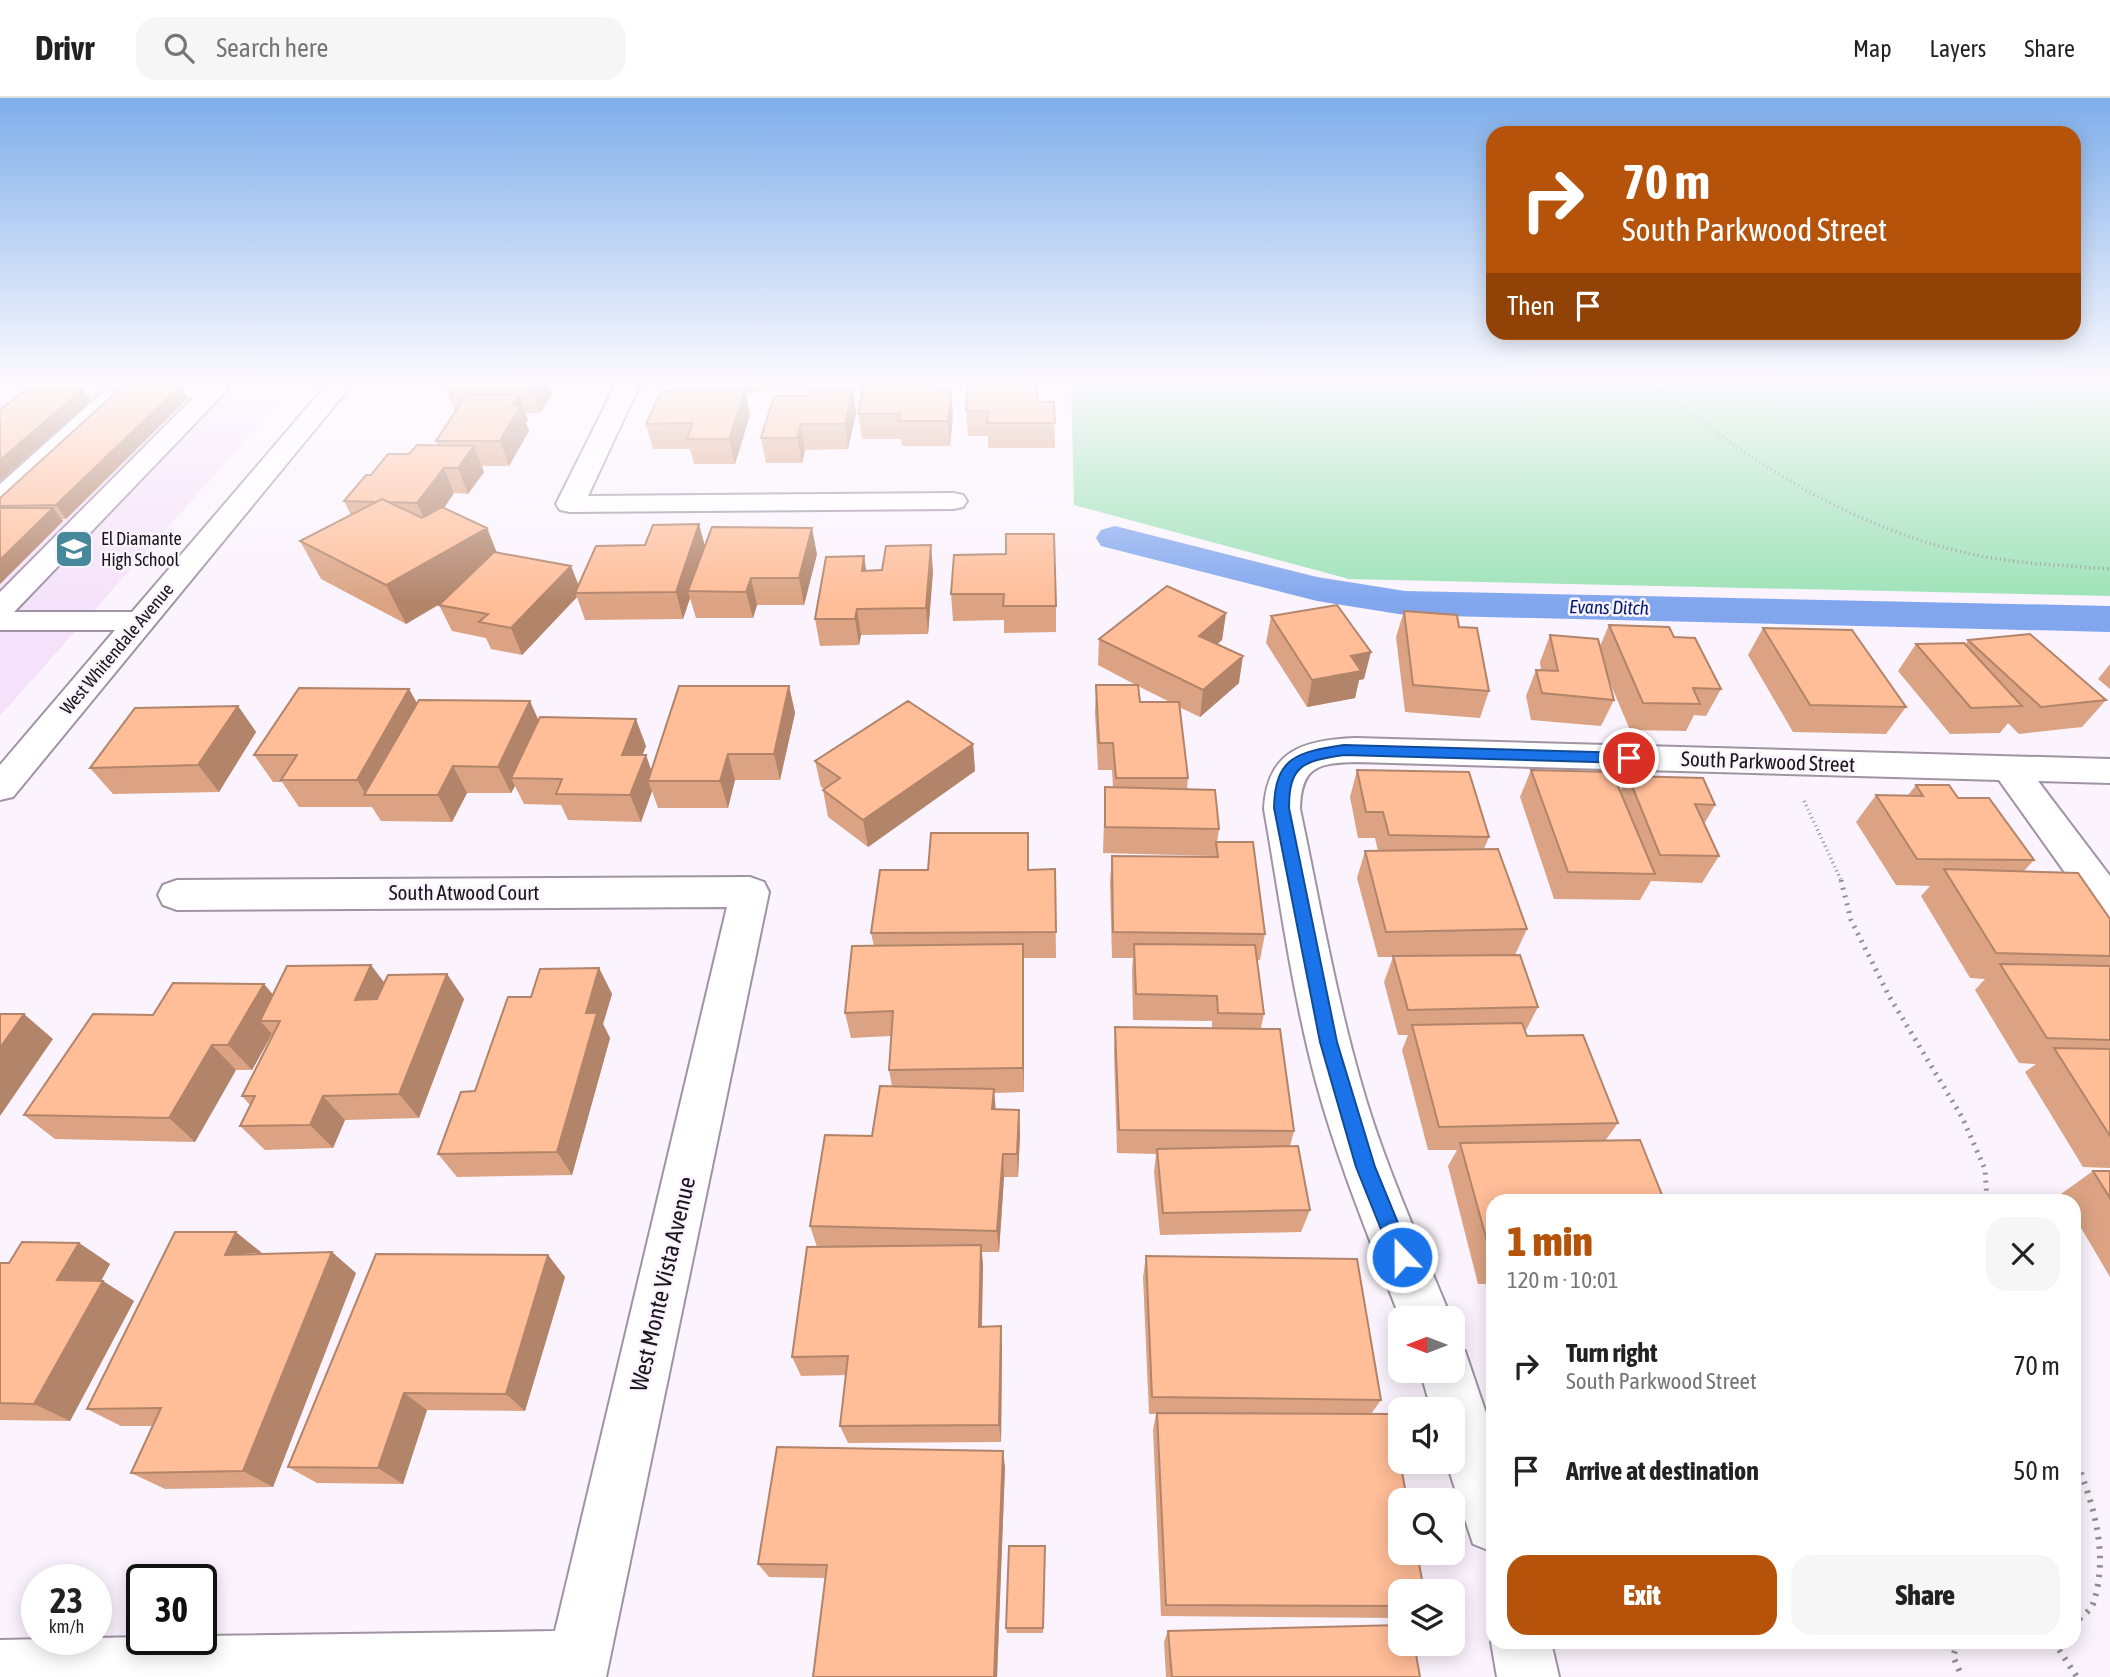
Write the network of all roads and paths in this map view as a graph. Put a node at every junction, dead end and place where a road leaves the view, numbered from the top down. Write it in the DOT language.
graph roads {
  1 [pos="46,456"];
  2 [pos="151,456"];
  3 [pos="280,456"];
  4 [pos="593,456"];
  5 [pos="1748,456"];
  6 [pos="0,498"];
  7 [pos="953,501"];
  8 [pos="2110,569"];
  9 [pos="0,609"];
  10 [pos="0,621"];
  11 [pos="141,621"];
  12 [pos="2010,769"];
  13 [pos="2110,771"];
  14 [pos="0,788"];
  15 [pos="1803,799"];
  16 [pos="750,892"];
  17 [pos="177,894"];
  18 [pos="2110,905"];
  19 [pos="1987,1194"];
  20 [pos="1421,1306"];
  21 [pos="1450,1383"];
  22 [pos="2081,1473"];
  23 [pos="1486,1501"];
  24 [pos="2081,1616"];
  25 [pos="1522,1649"];
  26 [pos="1956,1649"];
  27 [pos="2059,1649"];
  28 [pos="577,1669"];
  29 [pos="0,1670"];
  30 [pos="1528,1677"];
  31 [pos="1962,1677"];
  32 [pos="2077,1677"];
  1 -- 6 [label="street"];
  2 -- 9 [label="street"];
  3 -- 11 [label="street, West Whitendale Avenue"];
  4 -- 7 [label="street"];
  5 -- 8 [label="path"];
  10 -- 11 [label="street"];
  11 -- 14 [label="street, West Whitendale Avenue"];
  12 -- 13 [label="street, South Parkwood Street"];
  12 -- 18 [label="street"];
  12 -- 20 [label="street, South Parkwood Street"];
  15 -- 19 [label="path"];
  16 -- 17 [label="street, South Atwood Court"];
  16 -- 28 [label="street, West Monte Vista Avenue"];
  21 -- 23 [label="street"];
  22 -- 24 [label="path"];
  25 -- 30 [label="street"];
  26 -- 31 [label="path"];
  27 -- 32 [label="path"];
  28 -- 29 [label="street"];
}
